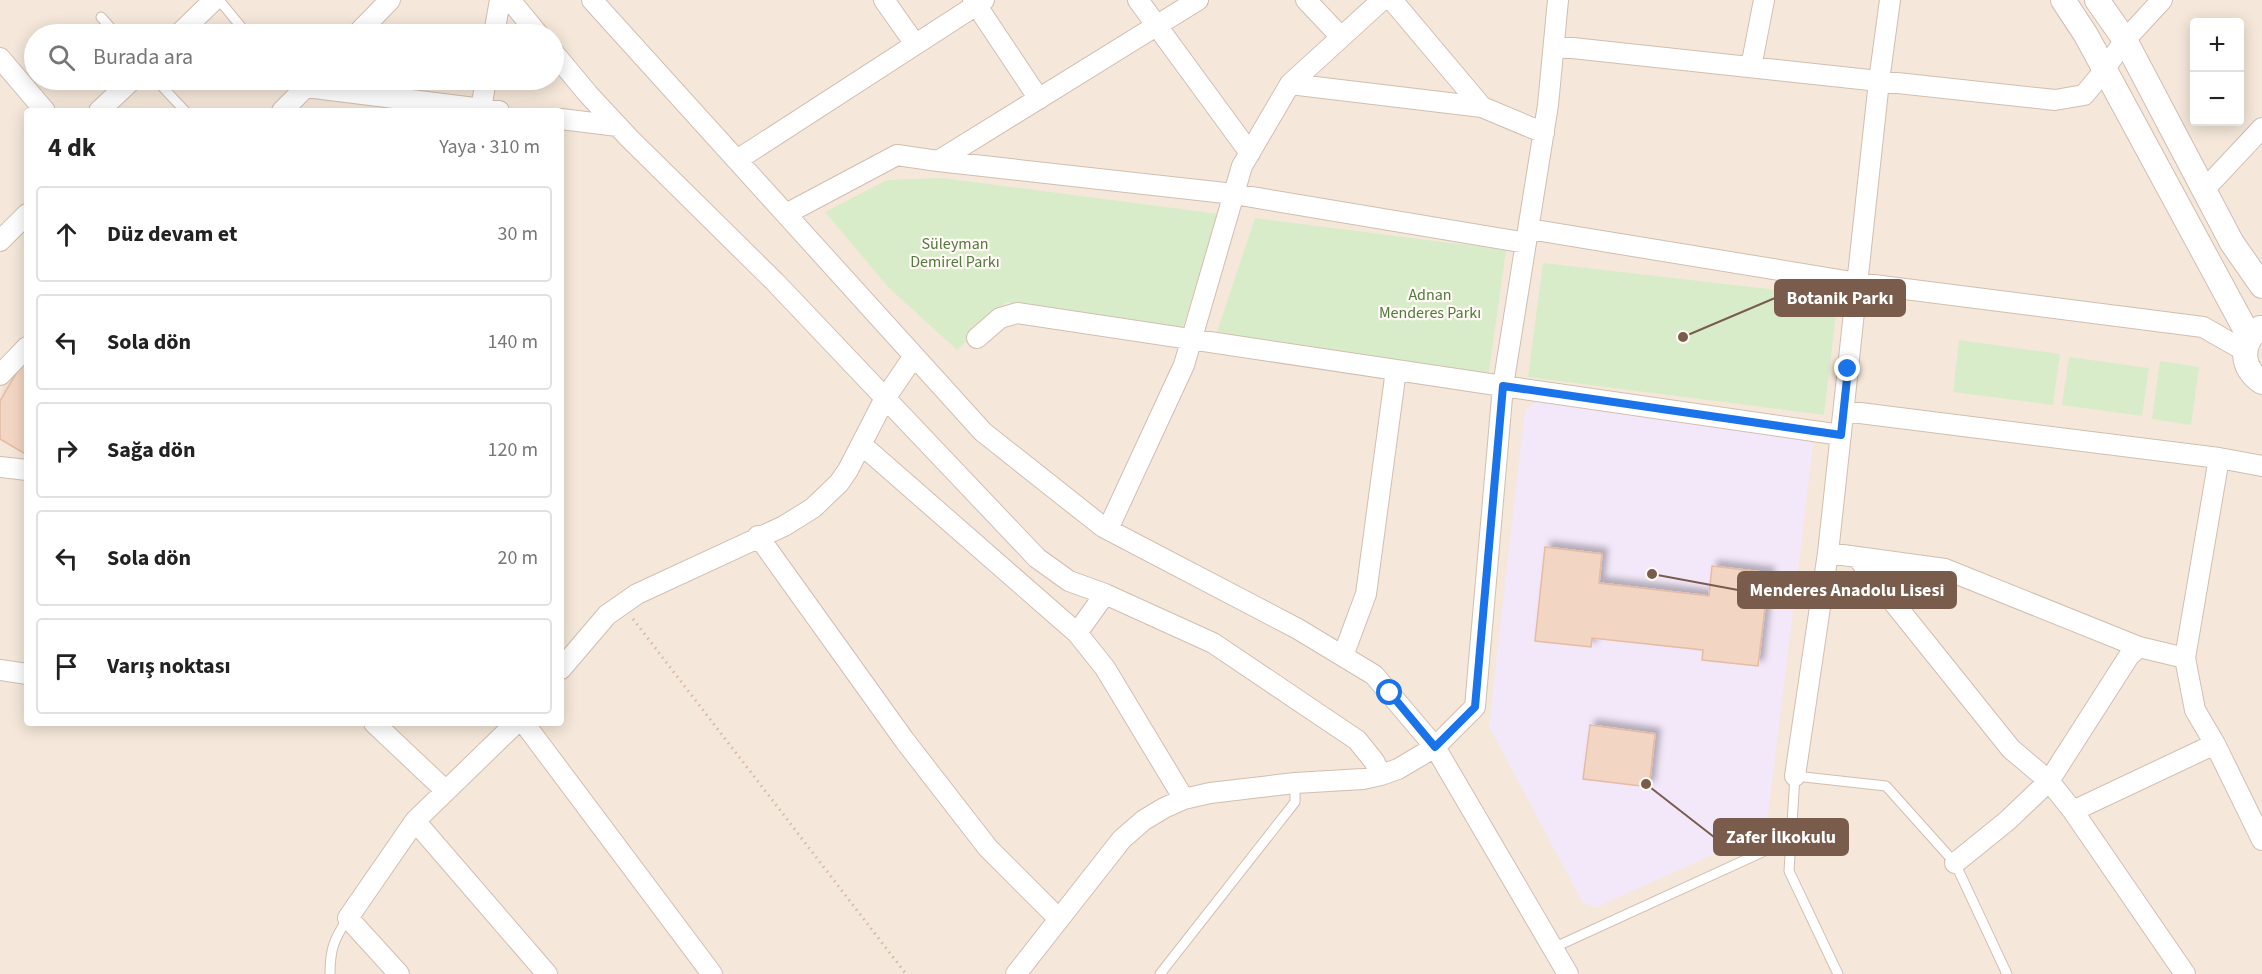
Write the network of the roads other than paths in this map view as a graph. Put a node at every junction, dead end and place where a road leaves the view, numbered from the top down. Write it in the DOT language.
graph roads {
  1 [pos="217,0"];
  2 [pos="390,0"];
  3 [pos="500,0"];
  4 [pos="510,0"];
  5 [pos="592,0"];
  6 [pos="884,0"];
  7 [pos="1138,0"];
  8 [pos="1198,0"];
  9 [pos="1306,0"];
  10 [pos="1382,0"];
  11 [pos="1392,0"];
  12 [pos="1558,0"];
  13 [pos="1764,0"];
  14 [pos="1890,0"];
  15 [pos="2063,0"];
  16 [pos="2097,0"];
  17 [pos="2162,0"];
  18 [pos="978,2"];
  19 [pos="101,17"];
  20 [pos="107,24"];
  21 [pos="190,24"];
  22 [pos="238,24"];
  23 [pos="367,24"];
  24 [pos="496,24"];
  25 [pos="530,24"];
  26 [pos="1155,26"];
  27 [pos="1341,37"];
  28 [pos="2125,40"];
  29 [pos="915,44"];
  30 [pos="1554,46"];
  31 [pos="0,58"];
  32 [pos="564,64"];
  33 [pos="1751,67"];
  34 [pos="2104,70"];
  35 [pos="1880,81"];
  36 [pos="1290,84"];
  37 [pos="24,86"];
  38 [pos="27,90"];
  39 [pos="121,90"];
  40 [pos="165,90"];
  41 [pos="302,90"];
  42 [pos="356,90"];
  43 [pos="487,90"];
  44 [pos="1039,99"];
  45 [pos="1482,107"];
  46 [pos="42,108"];
  47 [pos="102,108"];
  48 [pos="182,108"];
  49 [pos="285,108"];
  50 [pos="477,108"];
  51 [pos="490,108"];
  52 [pos="564,119"];
  53 [pos="618,126"];
  54 [pos="2262,129"];
  55 [pos="1544,133"];
  56 [pos="1250,153"];
  57 [pos="737,160"];
  58 [pos="939,161"];
  59 [pos="2204,190"];
  60 [pos="1234,194"];
  61 [pos="786,214"];
  62 [pos="24,217"];
  63 [pos="1527,236"];
  64 [pos="0,241"];
  65 [pos="1858,283"];
  66 [pos="2262,284"];
  67 [pos="977,338"];
  68 [pos="2252,338"];
  69 [pos="1191,339"];
  70 [pos="24,350"];
  71 [pos="914,356"];
  72 [pos="1396,370"];
  73 [pos="0,375"];
  74 [pos="2262,382"];
  75 [pos="1503,386"];
  76 [pos="885,399"];
  77 [pos="1844,411"];
  78 [pos="1841,435"];
  79 [pos="862,445"];
  80 [pos="2218,458"];
  81 [pos="2262,466"];
  82 [pos="0,467"];
  83 [pos="24,470"];
  84 [pos="1108,529"];
  85 [pos="758,536"];
  86 [pos="1828,553"];
  87 [pos="1857,557"];
  88 [pos="1105,594"];
  89 [pos="1077,633"];
  90 [pos="2139,646"];
  91 [pos="1343,656"];
  92 [pos="2185,658"];
  93 [pos="564,665"];
  94 [pos="0,669"];
  95 [pos="24,673"];
  96 [pos="377,726"];
  97 [pos="513,726"];
  98 [pos="526,726"];
  99 [pos="2215,744"];
  100 [pos="1435,747"];
  101 [pos="1381,775"];
  102 [pos="1794,776"];
  103 [pos="2049,781"];
  104 [pos="1295,783"];
  105 [pos="446,791"];
  106 [pos="1184,799"];
  107 [pos="2073,811"];
  108 [pos="415,821"];
  109 [pos="1791,839"];
  110 [pos="2262,840"];
  111 [pos="1955,863"];
  112 [pos="348,918"];
  113 [pos="1059,919"];
  114 [pos="1553,948"];
  115 [pos="330,974"];
  116 [pos="399,974"];
  117 [pos="547,974"];
  118 [pos="712,974"];
  119 [pos="1016,974"];
  120 [pos="1160,974"];
  121 [pos="1568,974"];
  122 [pos="1838,974"];
  123 [pos="2007,974"];
  124 [pos="2185,974"];
  1 -- 21 [label="street"];
  1 -- 22 [label="lane"];
  2 -- 23 [label="street"];
  3 -- 24 [label="street"];
  4 -- 25 [label="street"];
  5 -- 57 [label="street"];
  6 -- 29 [label="street"];
  7 -- 26 [label="street"];
  8 -- 26 [label="street"];
  9 -- 27 [label="street"];
  10 -- 27 [label="street"];
  11 -- 45 [label="street"];
  12 -- 30 [label="street"];
  13 -- 33 [label="street"];
  14 -- 35 [label="street"];
  15 -- 34 [label="street"];
  16 -- 28 [label="street"];
  17 -- 28 [label="street"];
  18 -- 29 [label="street"];
  18 -- 44 [label="street"];
  19 -- 20 [label="lane"];
  26 -- 44 [label="street"];
  26 -- 56 [label="street"];
  27 -- 36 [label="street"];
  28 -- 34 [label="street"];
  28 -- 59 [label="street"];
  29 -- 57 [label="street"];
  30 -- 33 [label="street"];
  30 -- 55 [label="street"];
  31 -- 37 [label="street"];
  32 -- 53 [label="street"];
  33 -- 35 [label="street"];
  34 -- 35 [label="street"];
  34 -- 68 [label="street"];
  35 -- 65 [label="street"];
  36 -- 45 [label="street"];
  36 -- 56 [label="street"];
  38 -- 46 [label="street"];
  39 -- 47 [label="street"];
  40 -- 48 [label="lane"];
  41 -- 49 [label="street"];
  42 -- 50 [label="street"];
  43 -- 51 [label="street"];
  44 -- 58 [label="street"];
  45 -- 55 [label="street"];
  52 -- 53 [label="street"];
  53 -- 76 [label="street"];
  54 -- 59 [label="street"];
  55 -- 63 [label="street"];
  56 -- 60 [label="street"];
  57 -- 61 [label="street"];
  58 -- 60 [label="street"];
  58 -- 61 [label="street"];
  59 -- 66 [label="street"];
  60 -- 63 [label="street"];
  60 -- 69 [label="street"];
  61 -- 71 [label="street"];
  62 -- 64 [label="street"];
  63 -- 65 [label="street"];
  63 -- 75 [label="street"];
  65 -- 68 [label="street"];
  65 -- 77 [label="street"];
  67 -- 69 [label="street"];
  68 -- 74 [label="street"];
  69 -- 72 [label="street"];
  69 -- 84 [label="street"];
  70 -- 73 [label="street"];
  71 -- 76 [label="street"];
  71 -- 84 [label="street"];
  72 -- 75 [label="street"];
  72 -- 91 [label="street"];
  75 -- 78 [label="street"];
  75 -- 100 [label="street"];
  76 -- 79 [label="street"];
  76 -- 88 [label="street"];
  77 -- 78 [label="street"];
  77 -- 80 [label="street"];
  78 -- 86 [label="street"];
  79 -- 85 [label="street"];
  79 -- 89 [label="street"];
  80 -- 81 [label="street"];
  80 -- 92 [label="street"];
  82 -- 83 [label="street"];
  84 -- 91 [label="street"];
  85 -- 93 [label="street"];
  85 -- 113 [label="street"];
  86 -- 87 [label="street"];
  86 -- 102 [label="street"];
  87 -- 90 [label="street"];
  87 -- 103 [label="street"];
  88 -- 89 [label="street"];
  88 -- 101 [label="street"];
  89 -- 106 [label="street"];
  90 -- 92 [label="street"];
  90 -- 103 [label="street"];
  91 -- 100 [label="street"];
  92 -- 99 [label="street"];
  94 -- 95 [label="street"];
  96 -- 105 [label="street"];
  97 -- 105 [label="street"];
  98 -- 118 [label="street"];
  99 -- 107 [label="street"];
  99 -- 110 [label="street"];
  100 -- 101 [label="street"];
  100 -- 114 [label="street"];
  101 -- 104 [label="street"];
  102 -- 109 [label="lane"];
  102 -- 111 [label="lane"];
  103 -- 107 [label="street"];
  103 -- 111 [label="street"];
  104 -- 106 [label="street"];
  104 -- 120 [label="lane"];
  105 -- 108 [label="street"];
  106 -- 113 [label="street"];
  107 -- 124 [label="street"];
  108 -- 112 [label="street"];
  108 -- 117 [label="street"];
  109 -- 114 [label="lane"];
  109 -- 122 [label="lane"];
  111 -- 123 [label="lane"];
  112 -- 115 [label="lane"];
  112 -- 116 [label="street"];
  113 -- 119 [label="street"];
  114 -- 121 [label="street"];
}
